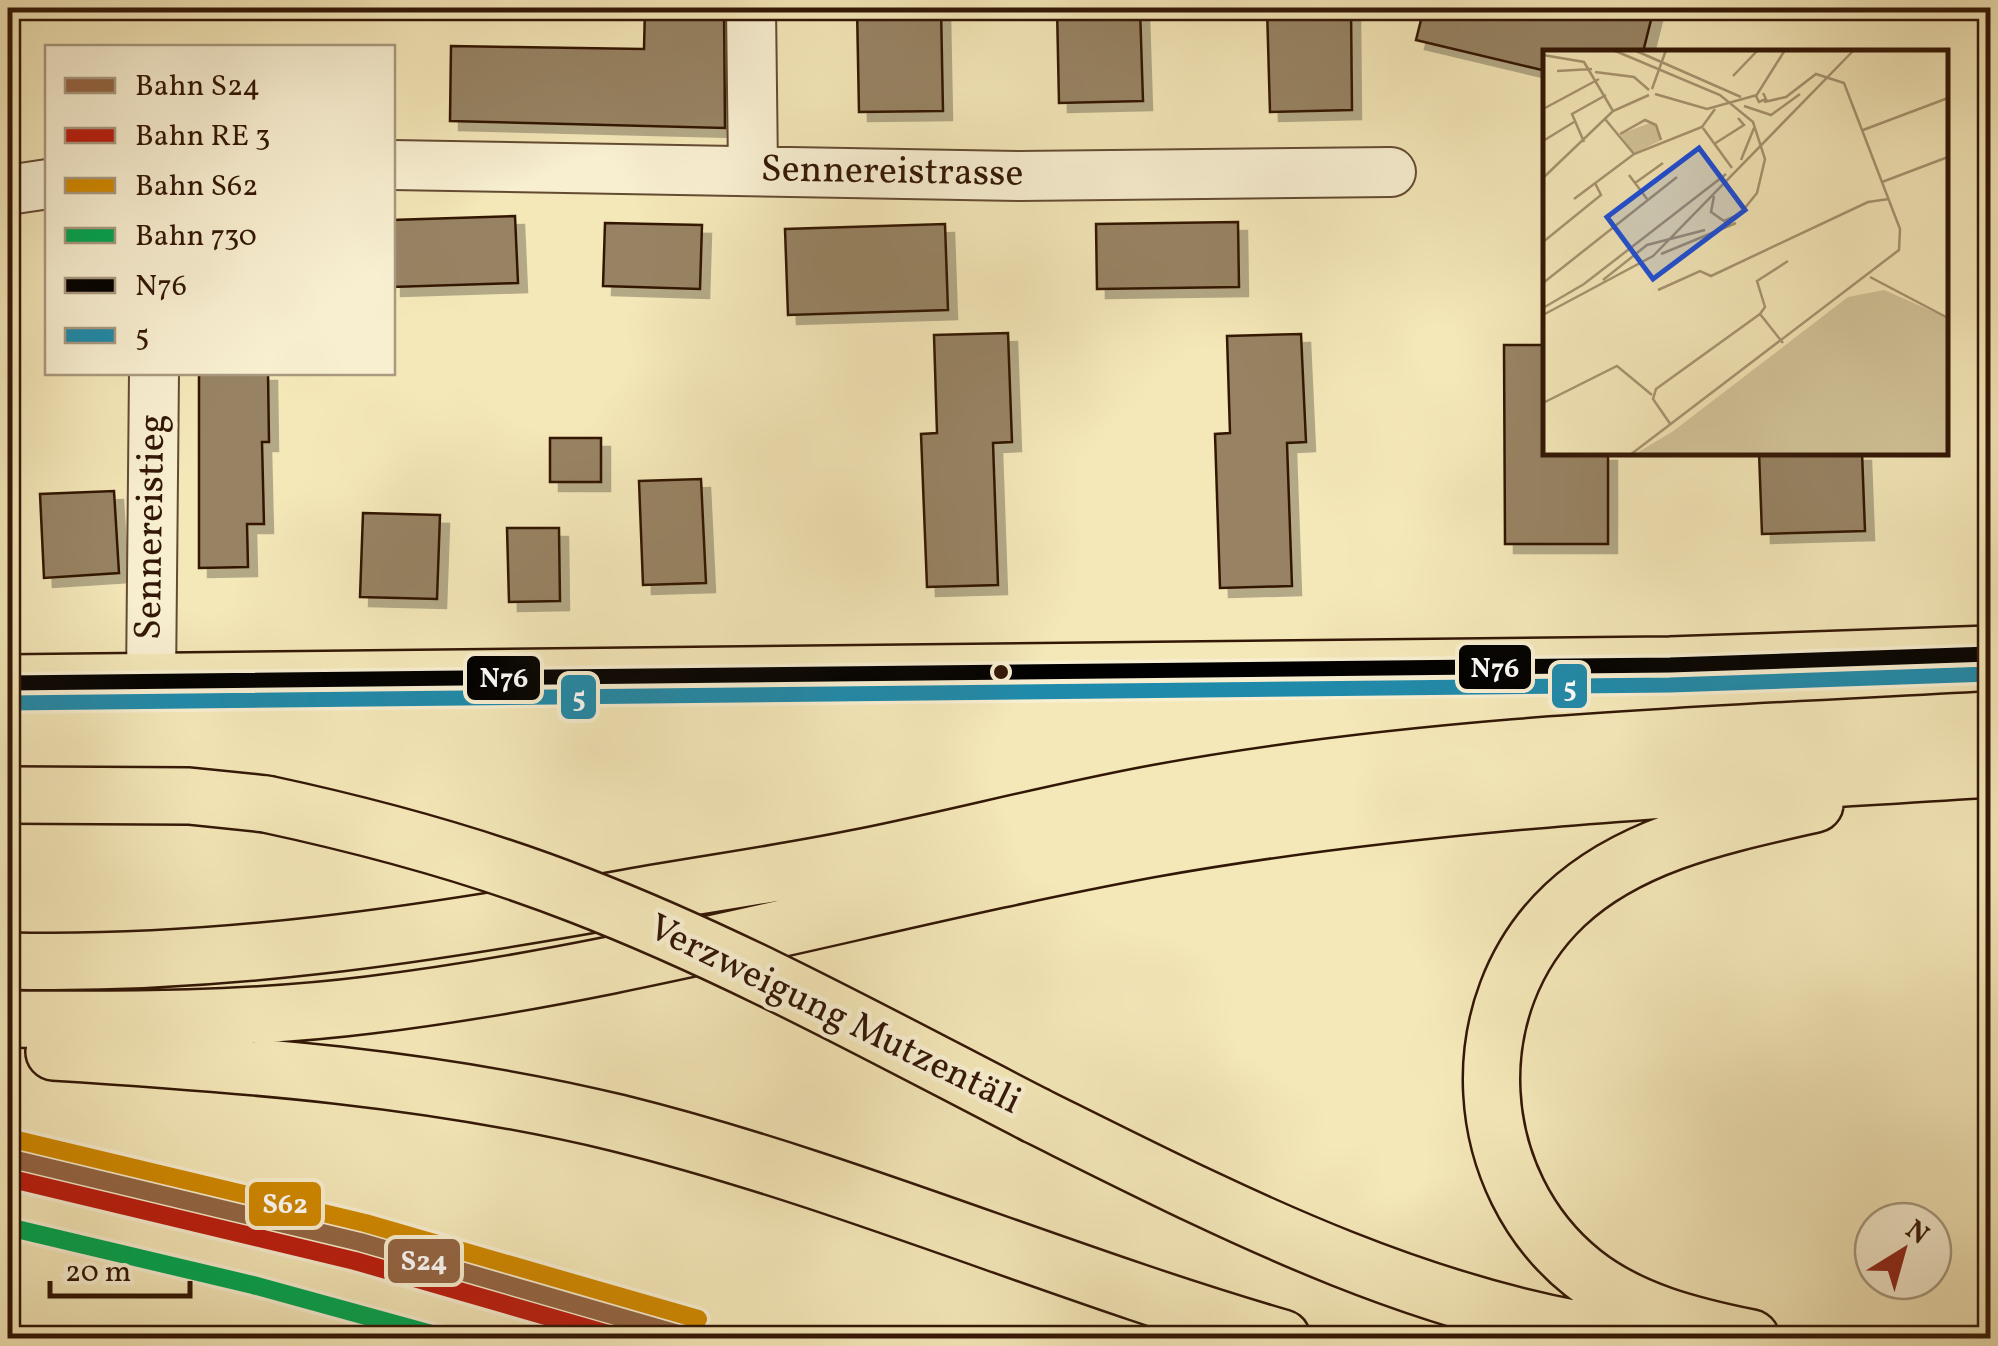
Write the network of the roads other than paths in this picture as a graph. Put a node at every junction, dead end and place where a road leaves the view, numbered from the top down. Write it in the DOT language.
graph roads {
  1 [pos="752,8"];
  2 [pos="395,165"];
  3 [pos="753,170"];
  4 [pos="1391,172"];
  5 [pos="45,184"];
  6 [pos="8,190"];
  7 [pos="154,375"];
  8 [pos="1990,654"];
  9 [pos="150,682"];
  10 [pos="8,684"];
  11 [pos="1990,720"];
  12 [pos="1972,770"];
  13 [pos="8,795"];
  14 [pos="8,961"];
  15 [pos="8,1018"];
  16 [pos="8,1050"];
  17 [pos="1282,1338"];
  18 [pos="1635,1338"];
  19 [pos="1750,1338"];
  1 -- 3 [label="street"];
  2 -- 3 [label="street, Sennereistrasse"];
  3 -- 4 [label="street, Sennereistrasse"];
  5 -- 6 [label="street"];
  7 -- 9 [label="street, Sennereistieg"];
  8 -- 9 [label="main road"];
  9 -- 10 [label="main road"];
  11 -- 14 [label="main road"];
  12 -- 15 [label="main road"];
  12 -- 19 [label="main road"];
  13 -- 18 [label="main road, Verzweigung Mutzentäli, bridge"];
  16 -- 17 [label="main road"];
}
